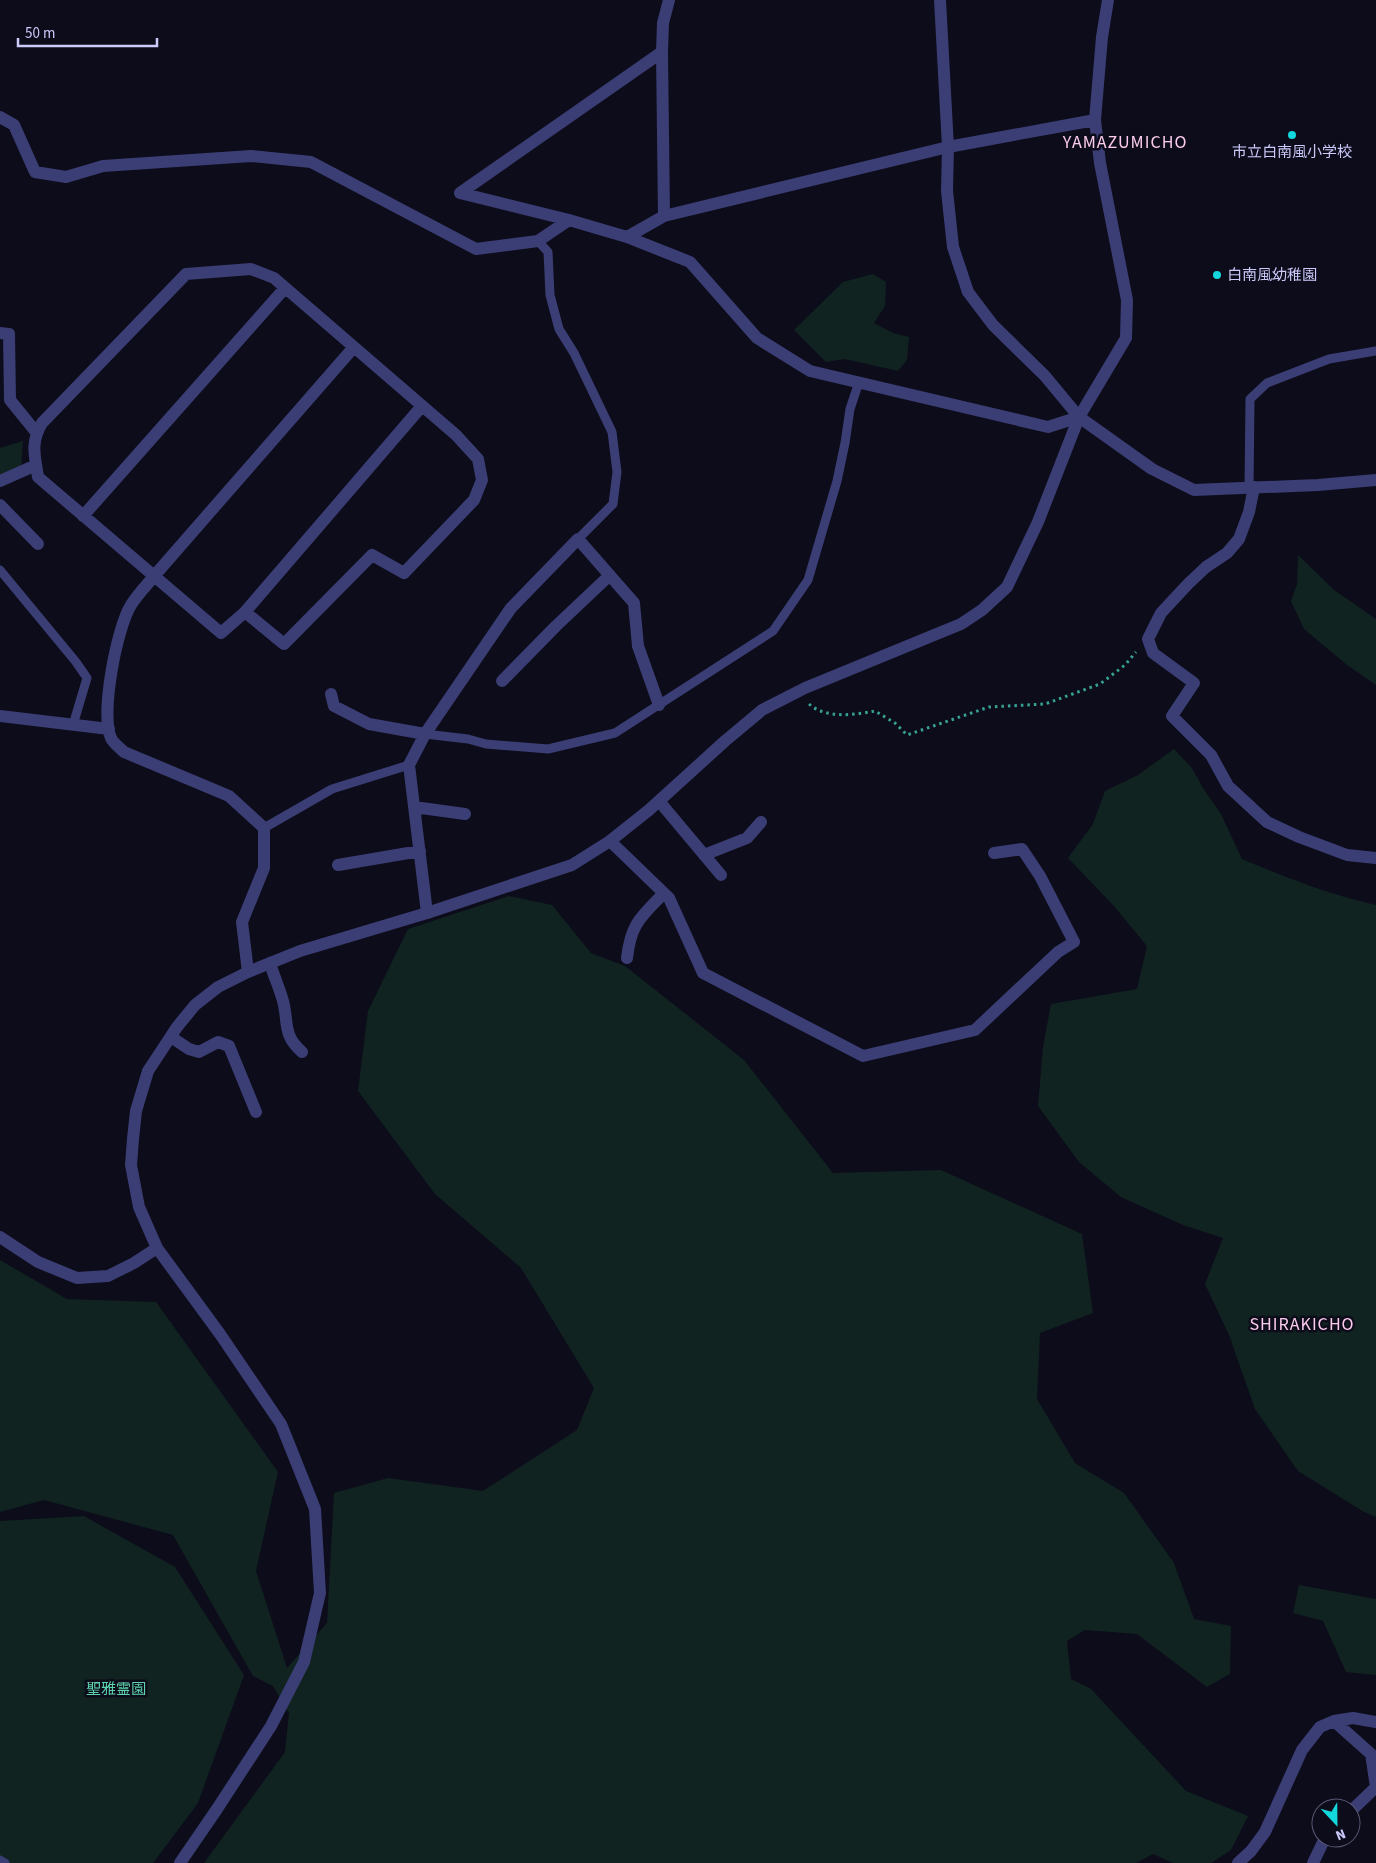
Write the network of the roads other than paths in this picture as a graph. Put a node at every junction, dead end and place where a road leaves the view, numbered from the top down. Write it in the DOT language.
graph roads {
  1 [pos="669,0"];
  2 [pos="940,0"];
  3 [pos="1108,0"];
  4 [pos="662,52"];
  5 [pos="0,117"];
  6 [pos="1095,120"];
  7 [pos="948,147"];
  8 [pos="664,216"];
  9 [pos="570,220"];
  10 [pos="627,237"];
  11 [pos="538,241"];
  12 [pos="285,288"];
  13 [pos="0,333"];
  14 [pos="354,347"];
  15 [pos="1376,351"];
  16 [pos="859,382"];
  17 [pos="422,406"];
  18 [pos="1078,416"];
  19 [pos="36,432"];
  20 [pos="36,465"];
  21 [pos="1376,480"];
  22 [pos="0,481"];
  23 [pos="1252,488"];
  24 [pos="0,505"];
  25 [pos="83,516"];
  26 [pos="578,539"];
  27 [pos="38,544"];
  28 [pos="0,570"];
  29 [pos="155,575"];
  30 [pos="610,575"];
  31 [pos="245,612"];
  32 [pos="502,681"];
  33 [pos="331,694"];
  34 [pos="659,705"];
  35 [pos="0,716"];
  36 [pos="73,725"];
  37 [pos="109,729"];
  38 [pos="425,734"];
  39 [pos="409,765"];
  40 [pos="659,801"];
  41 [pos="414,807"];
  42 [pos="465,814"];
  43 [pos="761,822"];
  44 [pos="264,828"];
  45 [pos="610,841"];
  46 [pos="420,851"];
  47 [pos="994,854"];
  48 [pos="704,855"];
  49 [pos="1376,858"];
  50 [pos="338,865"];
  51 [pos="721,875"];
  52 [pos="664,893"];
  53 [pos="427,913"];
  54 [pos="627,958"];
  55 [pos="270,963"];
  56 [pos="248,972"];
  57 [pos="171,1037"];
  58 [pos="302,1052"];
  59 [pos="256,1112"];
  60 [pos="0,1237"];
  61 [pos="157,1248"];
  62 [pos="1334,1721"];
  63 [pos="1376,1722"];
  64 [pos="1361,1801"];
  65 [pos="1320,1848"];
  66 [pos="0,1860"];
  67 [pos="5,1863"];
  68 [pos="180,1863"];
  69 [pos="1238,1863"];
  70 [pos="1313,1863"];
  1 -- 4 [label="street"];
  2 -- 7 [label="street"];
  3 -- 6 [label="street"];
  4 -- 8 [label="street"];
  4 -- 9 [label="street"];
  5 -- 11 [label="street"];
  6 -- 7 [label="street"];
  6 -- 18 [label="street"];
  7 -- 8 [label="street"];
  7 -- 18 [label="street"];
  8 -- 10 [label="street"];
  9 -- 10 [label="street"];
  9 -- 11 [label="street"];
  10 -- 16 [label="street"];
  11 -- 26 [label="lane"];
  12 -- 14 [label="street"];
  12 -- 19 [label="street"];
  12 -- 25 [label="street"];
  13 -- 19 [label="street"];
  14 -- 17 [label="street"];
  14 -- 29 [label="street"];
  15 -- 23 [label="lane"];
  16 -- 18 [label="street"];
  16 -- 34 [label="lane"];
  17 -- 31 [label="street"];
  17 -- 31 [label="street"];
  18 -- 23 [label="street"];
  18 -- 40 [label="street"];
  19 -- 20 [label="street"];
  20 -- 22 [label="street"];
  20 -- 25 [label="street"];
  21 -- 23 [label="street"];
  23 -- 49 [label="street"];
  24 -- 27 [label="street"];
  25 -- 29 [label="street"];
  26 -- 30 [label="street"];
  26 -- 38 [label="street"];
  28 -- 36 [label="lane"];
  29 -- 31 [label="street"];
  29 -- 37 [label="street"];
  30 -- 32 [label="street"];
  30 -- 34 [label="street"];
  33 -- 38 [label="street"];
  34 -- 38 [label="lane"];
  35 -- 36 [label="street"];
  36 -- 37 [label="street"];
  37 -- 44 [label="street"];
  38 -- 39 [label="street"];
  39 -- 41 [label="street"];
  39 -- 44 [label="lane"];
  40 -- 45 [label="street"];
  40 -- 48 [label="street"];
  41 -- 42 [label="street"];
  41 -- 46 [label="street"];
  43 -- 48 [label="street"];
  44 -- 56 [label="street"];
  45 -- 52 [label="street"];
  45 -- 53 [label="street"];
  46 -- 50 [label="street"];
  46 -- 53 [label="street"];
  47 -- 52 [label="street"];
  48 -- 51 [label="street"];
  52 -- 54 [label="street"];
  53 -- 55 [label="street"];
  55 -- 56 [label="street"];
  55 -- 58 [label="street"];
  56 -- 57 [label="street"];
  57 -- 59 [label="street"];
  57 -- 61 [label="street"];
  60 -- 61 [label="street"];
  61 -- 68 [label="street"];
  62 -- 63 [label="street"];
  62 -- 64 [label="street"];
  62 -- 69 [label="street"];
  65 -- 70 [label="street"];
  66 -- 67 [label="lane"];
}
